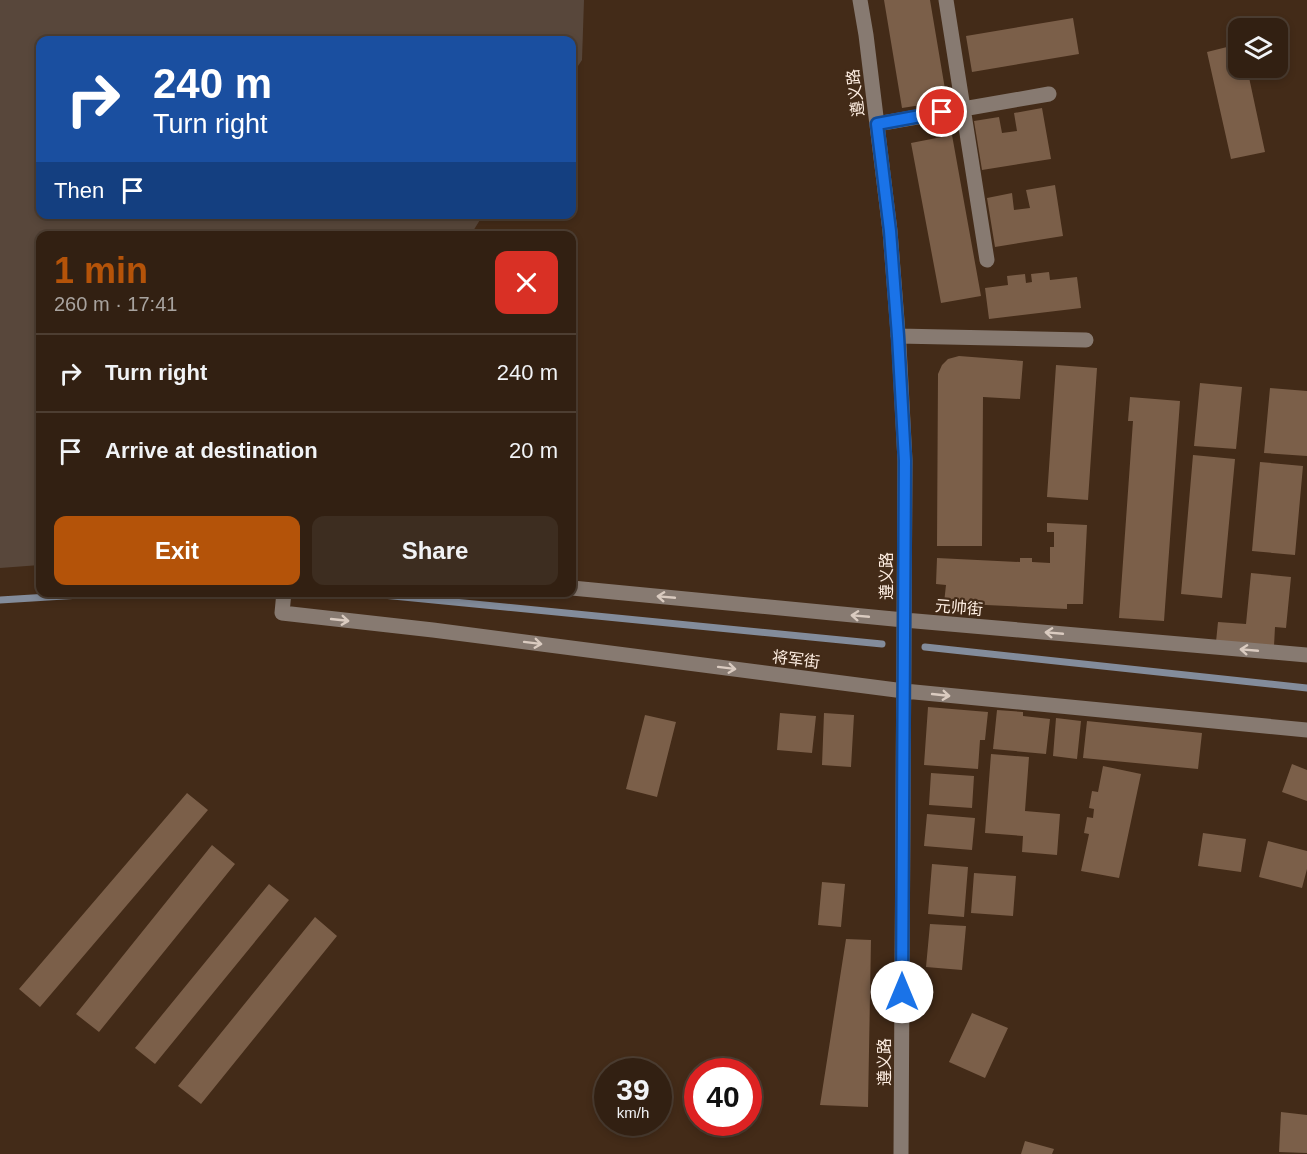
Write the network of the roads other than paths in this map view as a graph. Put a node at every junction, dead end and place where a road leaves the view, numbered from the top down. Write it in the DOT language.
graph roads {
  1 [pos="860,0"];
  2 [pos="946,0"];
  3 [pos="1049,94"];
  4 [pos="963,108"];
  5 [pos="877,124"];
  6 [pos="987,260"];
  7 [pos="898,336"];
  8 [pos="1086,340"];
  9 [pos="576,588"];
  10 [pos="283,603"];
  11 [pos="904,620"];
  12 [pos="1307,655"];
  13 [pos="904,691"];
  14 [pos="1307,730"];
  15 [pos="901,1154"];
  1 -- 5 [label="street, 遵义路"];
  2 -- 4 [label="street"];
  3 -- 4 [label="street"];
  4 -- 5 [label="street"];
  4 -- 6 [label="street"];
  5 -- 7 [label="street, 遵义路"];
  7 -- 8 [label="street"];
  7 -- 11 [label="street, 遵义路"];
  11 -- 9 [label="street, 元帅街, one-way"];
  10 -- 13 [label="street, 将军街, one-way"];
  12 -- 11 [label="street, 元帅街, one-way"];
  11 -- 13 [label="street, 遵义路"];
  13 -- 14 [label="street, 将军街, one-way"];
  13 -- 15 [label="street, 遵义路"];
}
